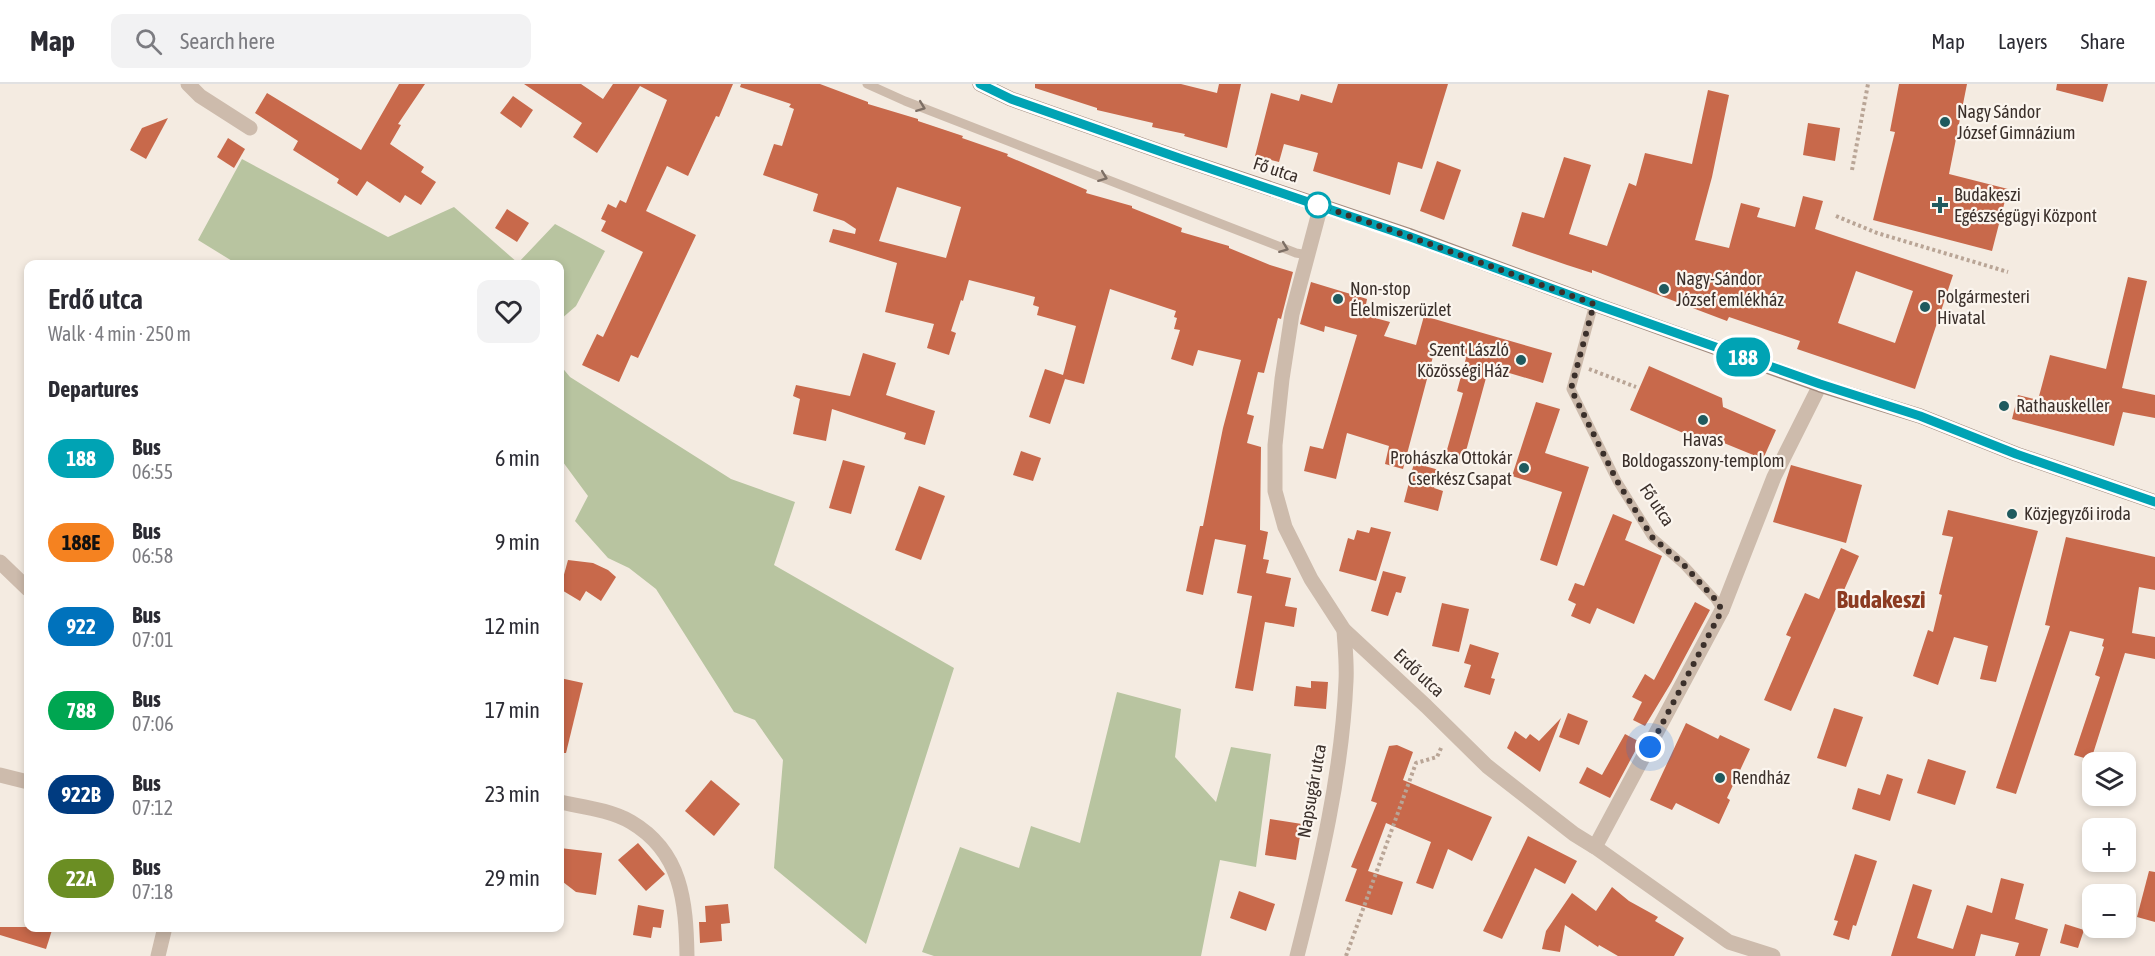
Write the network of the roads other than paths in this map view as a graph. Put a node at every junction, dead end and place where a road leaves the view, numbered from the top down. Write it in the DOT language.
graph roads {
  1 [pos="188,84"];
  2 [pos="867,84"];
  3 [pos="980,84"];
  4 [pos="250,128"];
  5 [pos="1321,206"];
  6 [pos="1308,255"];
  7 [pos="1594,304"];
  8 [pos="1820,384"];
  9 [pos="2155,502"];
  10 [pos="0,562"];
  11 [pos="24,585"];
  12 [pos="1722,610"];
  13 [pos="1344,630"];
  14 [pos="0,775"];
  15 [pos="24,781"];
  16 [pos="564,803"];
  17 [pos="1595,847"];
  18 [pos="164,932"];
  19 [pos="1726,949"];
  20 [pos="158,956"];
  21 [pos="687,956"];
  22 [pos="1297,956"];
  23 [pos="1773,956"];
  1 -- 4 [label="street"];
  2 -- 6 [label="lane, one-way"];
  3 -- 5 [label="main road, Fő utca"];
  5 -- 6 [label="street, Erdő utca"];
  5 -- 7 [label="main road, Fő utca"];
  6 -- 13 [label="street, Erdő utca"];
  7 -- 8 [label="main road, Fő utca"];
  7 -- 12 [label="lane, Fő utca"];
  8 -- 9 [label="main road, Fő utca"];
  8 -- 12 [label="street"];
  10 -- 11 [label="street"];
  12 -- 17 [label="street"];
  13 -- 17 [label="street, Erdő utca"];
  13 -- 22 [label="street, Napsugár utca"];
  14 -- 15 [label="street"];
  16 -- 21 [label="street"];
  17 -- 19 [label="street, Erdő utca"];
  18 -- 20 [label="street"];
  19 -- 23 [label="street, Erdő utca"];
}
